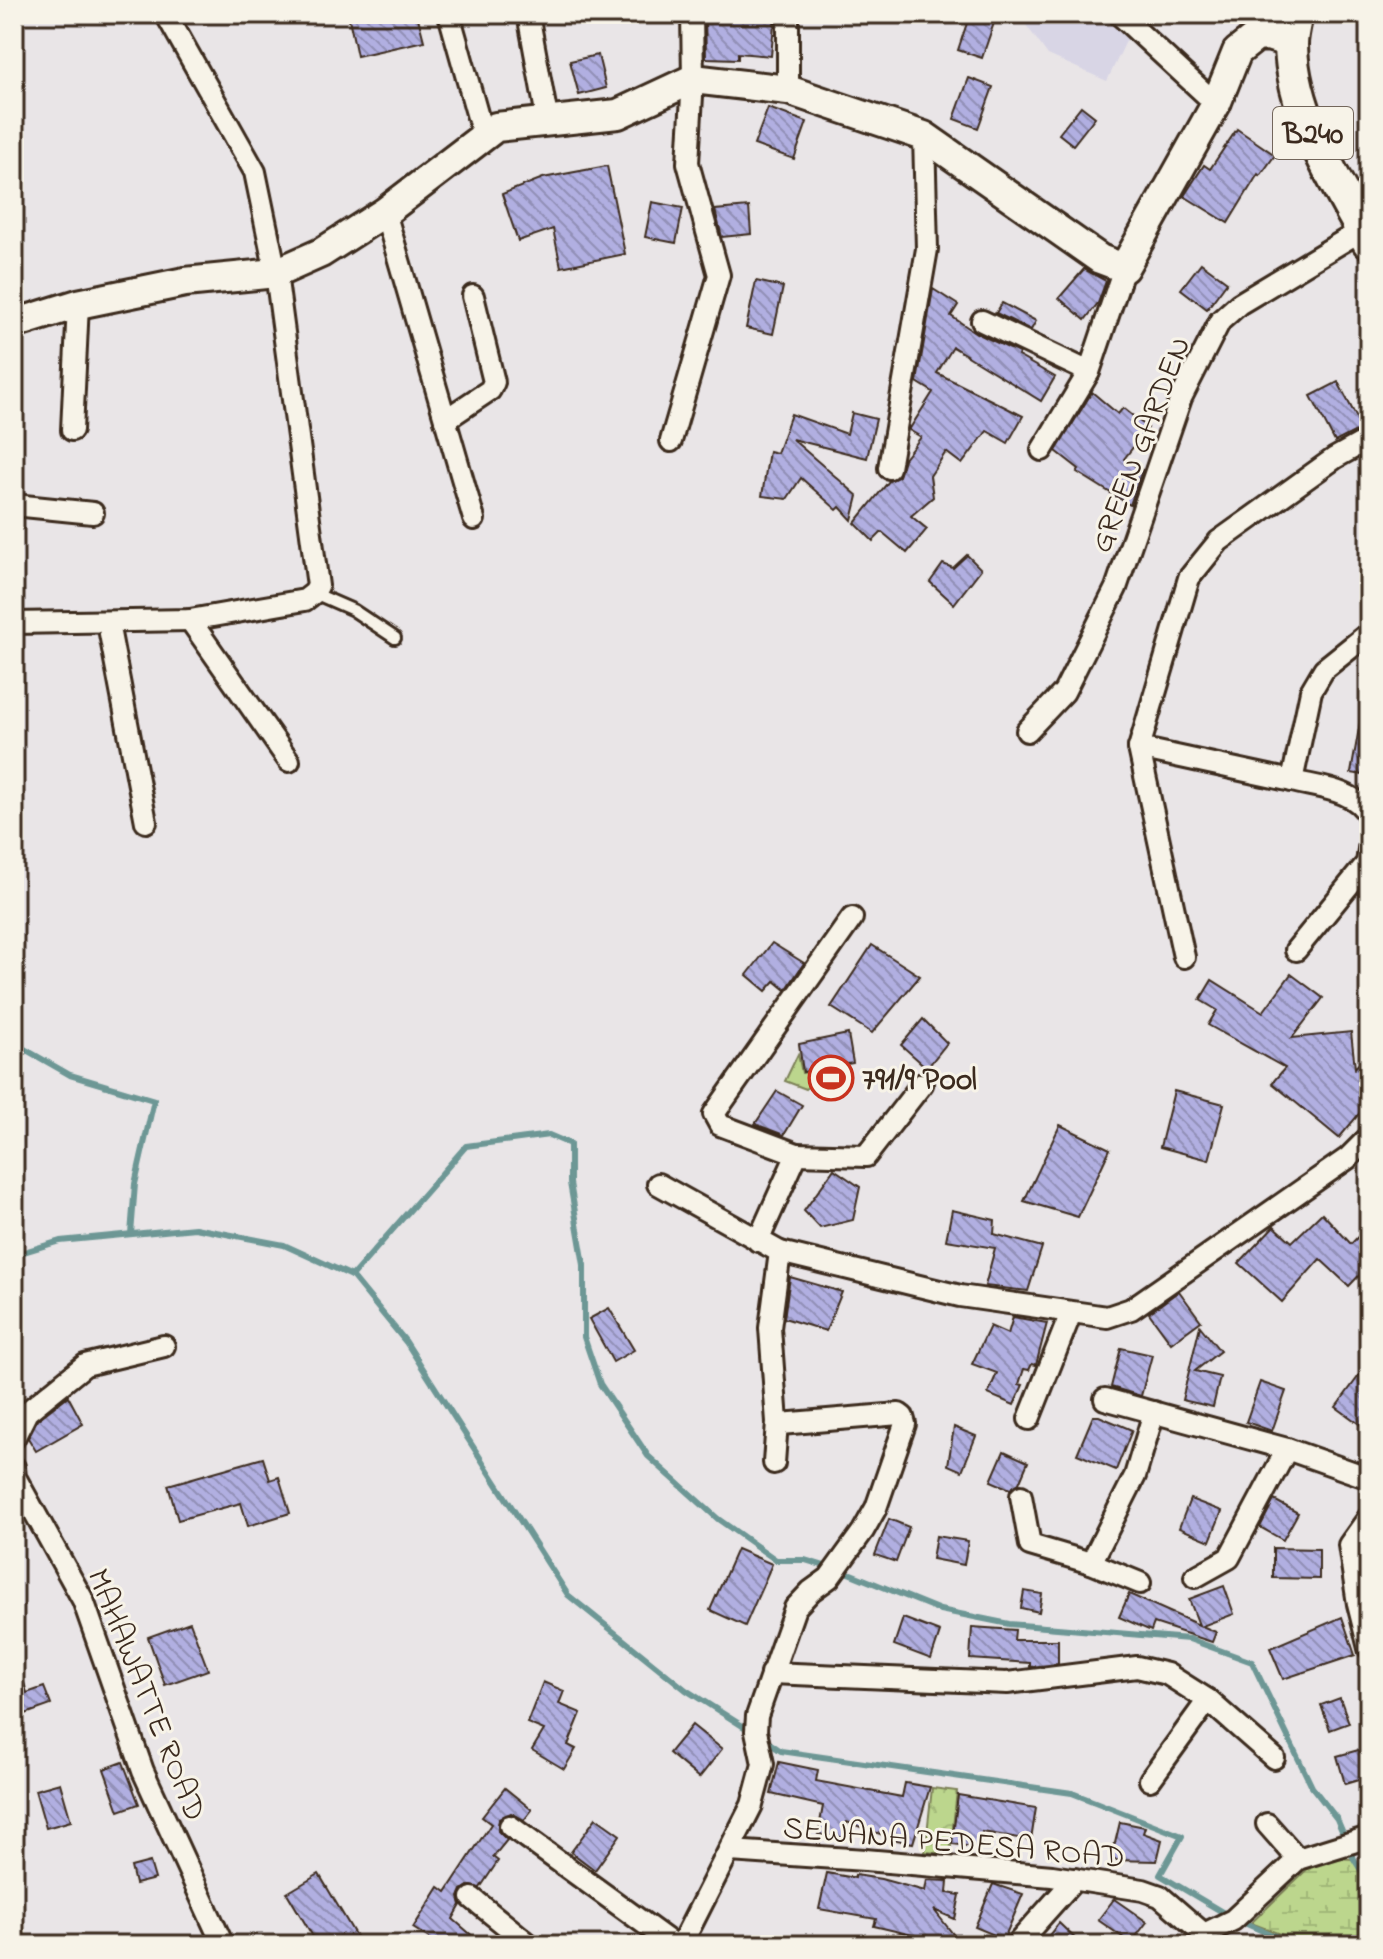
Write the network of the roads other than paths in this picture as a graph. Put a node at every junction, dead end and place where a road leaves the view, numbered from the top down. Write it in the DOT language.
graph roads {
  1 [pos="166,14"];
  2 [pos="449,14"];
  3 [pos="528,14"];
  4 [pos="692,14"];
  5 [pos="788,14"];
  6 [pos="1119,14"];
  7 [pos="1293,29"];
  8 [pos="693,79"];
  9 [pos="788,90"];
  10 [pos="1216,104"];
  11 [pos="548,123"];
  12 [pos="483,135"];
  13 [pos="924,136"];
  14 [pos="385,212"];
  15 [pos="1366,236"];
  16 [pos="1124,268"];
  17 [pos="276,273"];
  18 [pos="473,296"];
  19 [pos="78,304"];
  20 [pos="982,321"];
  21 [pos="14,324"];
  22 [pos="1089,372"];
  23 [pos="445,420"];
  24 [pos="72,430"];
  25 [pos="1369,439"];
  26 [pos="671,441"];
  27 [pos="1042,450"];
  28 [pos="889,468"];
  29 [pos="14,505"];
  30 [pos="93,513"];
  31 [pos="474,519"];
  32 [pos="314,593"];
  33 [pos="190,620"];
  34 [pos="14,623"];
  35 [pos="108,623"];
  36 [pos="1369,633"];
  37 [pos="395,638"];
  38 [pos="1027,731"];
  39 [pos="1139,748"];
  40 [pos="289,761"];
  41 [pos="1292,781"];
  42 [pos="1369,816"];
  43 [pos="146,822"];
  44 [pos="1369,849"];
  45 [pos="852,918"];
  46 [pos="1296,950"];
  47 [pos="1184,957"];
  48 [pos="922,1084"];
  49 [pos="1369,1137"];
  50 [pos="797,1154"];
  51 [pos="658,1184"];
  52 [pos="758,1241"];
  53 [pos="780,1252"];
  54 [pos="1071,1313"];
  55 [pos="164,1346"];
  56 [pos="1105,1399"];
  57 [pos="1154,1412"];
  58 [pos="1029,1419"];
  59 [pos="777,1422"];
  60 [pos="14,1438"];
  61 [pos="1287,1449"];
  62 [pos="774,1463"];
  63 [pos="14,1467"];
  64 [pos="1369,1478"];
  65 [pos="1021,1496"];
  66 [pos="1369,1517"];
  67 [pos="1091,1563"];
  68 [pos="1195,1577"];
  69 [pos="1140,1583"];
  70 [pos="1364,1599"];
  71 [pos="1369,1648"];
  72 [pos="771,1673"];
  73 [pos="1208,1700"];
  74 [pos="1274,1758"];
  75 [pos="1150,1780"];
  76 [pos="1267,1824"];
  77 [pos="510,1826"];
  78 [pos="1368,1837"];
  79 [pos="730,1851"];
  80 [pos="1298,1859"];
  81 [pos="1075,1879"];
  82 [pos="472,1898"];
  83 [pos="1211,1935"];
  84 [pos="223,1945"];
  85 [pos="530,1945"];
  86 [pos="674,1945"];
  87 [pos="681,1945"];
  88 [pos="1016,1945"];
  1 -- 17 [label="street"];
  2 -- 12 [label="street"];
  3 -- 11 [label="street"];
  4 -- 8 [label="street"];
  5 -- 9 [label="street"];
  6 -- 10 [label="street"];
  7 -- 10 [label="street"];
  7 -- 15 [label="main road, B240"];
  8 -- 9 [label="street"];
  8 -- 11 [label="street"];
  8 -- 26 [label="street"];
  9 -- 13 [label="street"];
  10 -- 16 [label="street"];
  11 -- 12 [label="street"];
  12 -- 14 [label="street"];
  13 -- 16 [label="street"];
  13 -- 28 [label="street"];
  14 -- 17 [label="street"];
  14 -- 23 [label="street"];
  15 -- 38 [label="street, GREEN GARDEN"];
  16 -- 22 [label="street"];
  17 -- 19 [label="street"];
  17 -- 32 [label="street"];
  18 -- 23 [label="street"];
  19 -- 21 [label="street"];
  19 -- 24 [label="street"];
  20 -- 22 [label="street"];
  22 -- 27 [label="street"];
  23 -- 31 [label="street"];
  25 -- 39 [label="street"];
  29 -- 30 [label="street"];
  32 -- 33 [label="street"];
  32 -- 37 [label="lane"];
  33 -- 35 [label="street"];
  33 -- 40 [label="street"];
  34 -- 35 [label="street"];
  35 -- 43 [label="street"];
  36 -- 41 [label="street"];
  39 -- 41 [label="street"];
  39 -- 47 [label="street"];
  41 -- 42 [label="street"];
  44 -- 46 [label="street"];
  45 -- 50 [label="street"];
  48 -- 50 [label="street"];
  49 -- 54 [label="street"];
  50 -- 52 [label="street"];
  51 -- 52 [label="street"];
  52 -- 53 [label="street"];
  53 -- 54 [label="street"];
  53 -- 59 [label="street"];
  54 -- 58 [label="street"];
  55 -- 60 [label="street"];
  56 -- 57 [label="street"];
  57 -- 61 [label="street"];
  57 -- 67 [label="street"];
  59 -- 62 [label="street"];
  59 -- 72 [label="street"];
  61 -- 64 [label="street"];
  61 -- 68 [label="street"];
  63 -- 84 [label="street, MAHAWATTE ROAD"];
  65 -- 67 [label="street"];
  66 -- 70 [label="street"];
  67 -- 69 [label="street"];
  70 -- 71 [label="street"];
  72 -- 73 [label="street"];
  72 -- 79 [label="street"];
  73 -- 74 [label="street"];
  73 -- 75 [label="street"];
  76 -- 80 [label="street"];
  77 -- 86 [label="street"];
  78 -- 80 [label="street"];
  79 -- 81 [label="street, SEWANA PEDESA ROAD"];
  79 -- 87 [label="street"];
  80 -- 83 [label="street, SEWANA PEDESA ROAD"];
  81 -- 83 [label="street, SEWANA PEDESA ROAD"];
  81 -- 88 [label="street"];
  82 -- 85 [label="street"];
}
